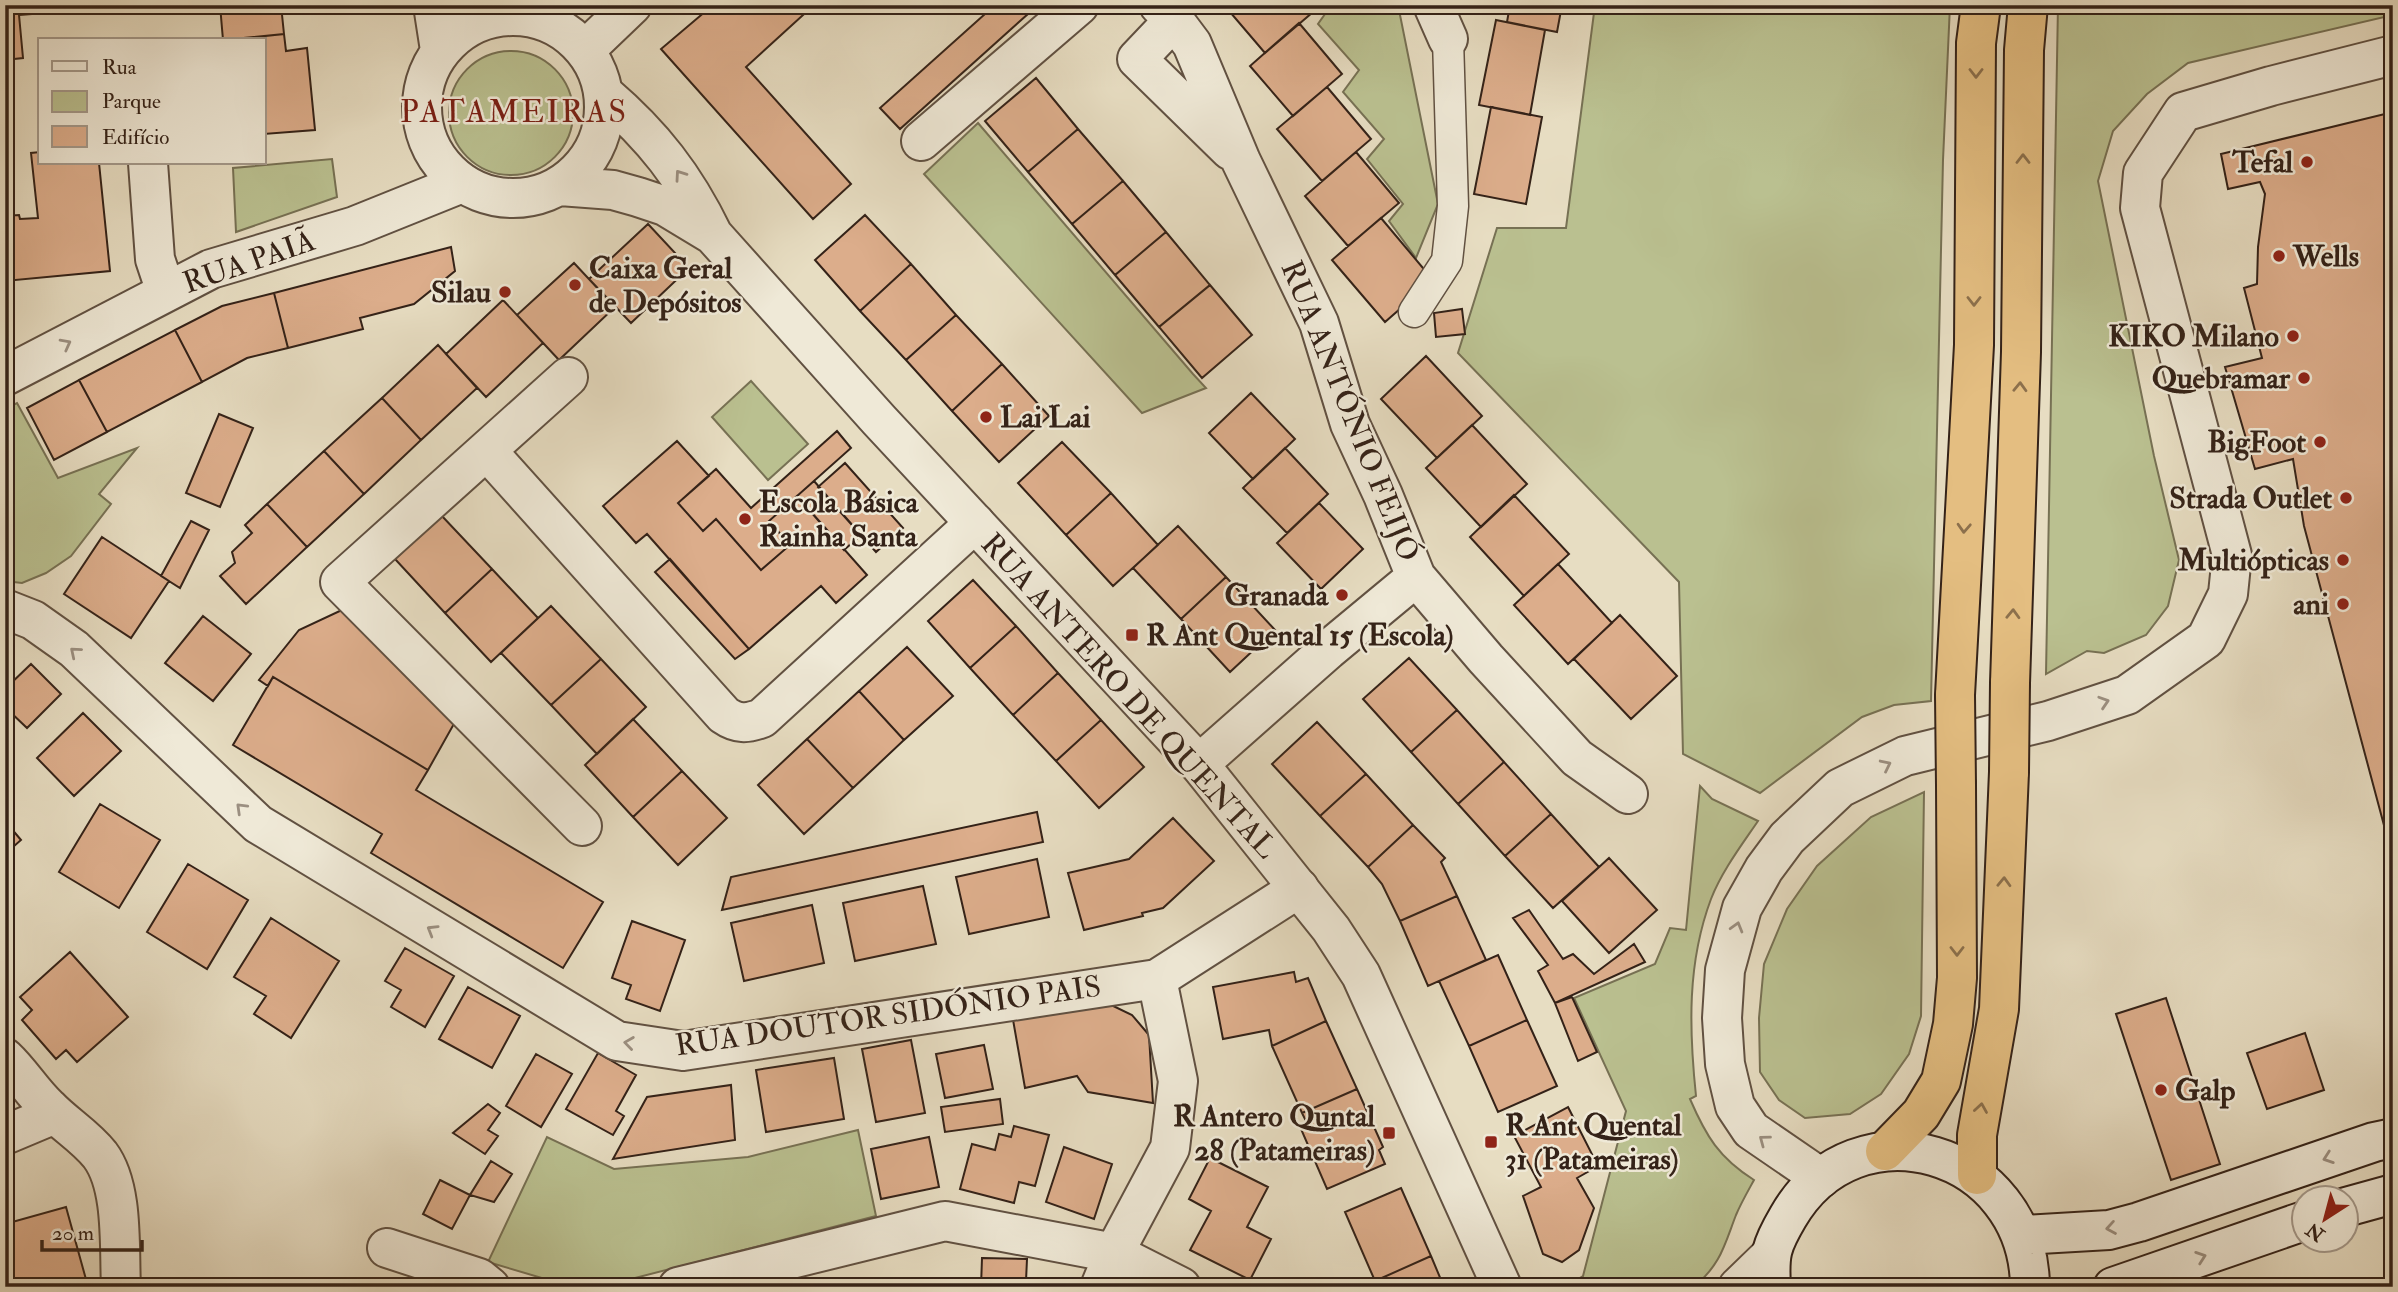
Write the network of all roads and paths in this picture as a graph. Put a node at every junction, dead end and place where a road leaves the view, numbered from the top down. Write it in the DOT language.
graph roads {
  1 [pos="433,5"];
  2 [pos="632,5"];
  3 [pos="1079,5"];
  4 [pos="1981,5"];
  5 [pos="2028,5"];
  6 [pos="530,12"];
  7 [pos="1167,13"];
  8 [pos="1440,22"];
  9 [pos="440,50"];
  10 [pos="585,50"];
  11 [pos="2393,55"];
  12 [pos="604,94"];
  13 [pos="930,134"];
  14 [pos="1241,160"];
  15 [pos="148,164"];
  16 [pos="462,183"];
  17 [pos="560,186"];
  18 [pos="713,235"];
  19 [pos="166,292"];
  20 [pos="1414,312"];
  21 [pos="5,376"];
  22 [pos="568,377"];
  23 [pos="487,451"];
  24 [pos="975,523"];
  25 [pos="1416,577"];
  26 [pos="5,609"];
  27 [pos="1199,764"];
  28 [pos="1628,794"];
  29 [pos="582,826"];
  30 [pos="1299,888"];
  31 [pos="1157,979"];
  32 [pos="5,1058"];
  33 [pos="55,1114"];
  34 [pos="5,1135"];
  35 [pos="2393,1138"];
  36 [pos="1885,1152"];
  37 [pos="1977,1175"];
  38 [pos="1821,1178"];
  39 [pos="2393,1194"];
  40 [pos="2360,1203"];
  41 [pos="2290,1226"];
  42 [pos="2022,1235"];
  43 [pos="387,1248"];
  44 [pos="1107,1270"];
  45 [pos="1770,1272"];
  46 [pos="121,1287"];
  47 [pos="490,1287"];
  48 [pos="678,1287"];
  49 [pos="1181,1287"];
  50 [pos="1502,1287"];
  51 [pos="1738,1287"];
  52 [pos="2030,1287"];
  53 [pos="2113,1287"];
  1 -- 9 [label="street"];
  2 -- 10 [label="street"];
  3 -- 13 [label="street"];
  4 -- 36 [label="highway, one-way, bridge"];
  37 -- 5 [label="highway, one-way, bridge"];
  6 -- 9 [label="street"];
  6 -- 10 [label="street"];
  7 -- 14 [label="street, RUA ANTÓNIO FEIJÓ"];
  7 -- 14 [label="street, RUA ANTÓNIO FEIJÓ"];
  8 -- 20 [label="street"];
  9 -- 16 [label="street"];
  10 -- 12 [label="street"];
  38 -- 11 [label="street, one-way"];
  12 -- 17 [label="street"];
  18 -- 12 [label="street, RUA ANTERO DE QUENTAL, one-way"];
  14 -- 25 [label="street, RUA ANTÓNIO FEIJÓ"];
  15 -- 19 [label="street"];
  16 -- 17 [label="street"];
  16 -- 19 [label="street, RUA PAIÃ"];
  17 -- 18 [label="street, RUA ANTERO DE QUENTAL"];
  18 -- 24 [label="street, RUA ANTERO DE QUENTAL"];
  21 -- 19 [label="street, RUA PAIÃ, one-way"];
  22 -- 23 [label="street"];
  23 -- 24 [label="street"];
  23 -- 29 [label="street"];
  24 -- 27 [label="street, RUA ANTERO DE QUENTAL"];
  25 -- 27 [label="street"];
  25 -- 28 [label="street, RUA ANTÓNIO FEIJÓ"];
  31 -- 26 [label="street, RUA DOUTOR SIDÓNIO PAIS, one-way"];
  27 -- 30 [label="street, RUA ANTERO DE QUENTAL"];
  30 -- 31 [label="street, RUA DOUTOR SIDÓNIO PAIS"];
  30 -- 50 [label="street, RUA ANTERO DE QUENTAL"];
  31 -- 44 [label="street"];
  32 -- 33 [label="street"];
  33 -- 34 [label="street"];
  33 -- 46 [label="street"];
  35 -- 42 [label="street, one-way"];
  36 -- 37 [label="street"];
  36 -- 38 [label="street"];
  37 -- 42 [label="street"];
  38 -- 45 [label="street"];
  39 -- 40 [label="street"];
  53 -- 41 [label="street, one-way"];
  42 -- 52 [label="street"];
  43 -- 47 [label="street"];
  44 -- 48 [label="street"];
  44 -- 49 [label="street"];
  45 -- 51 [label="street"];
}
